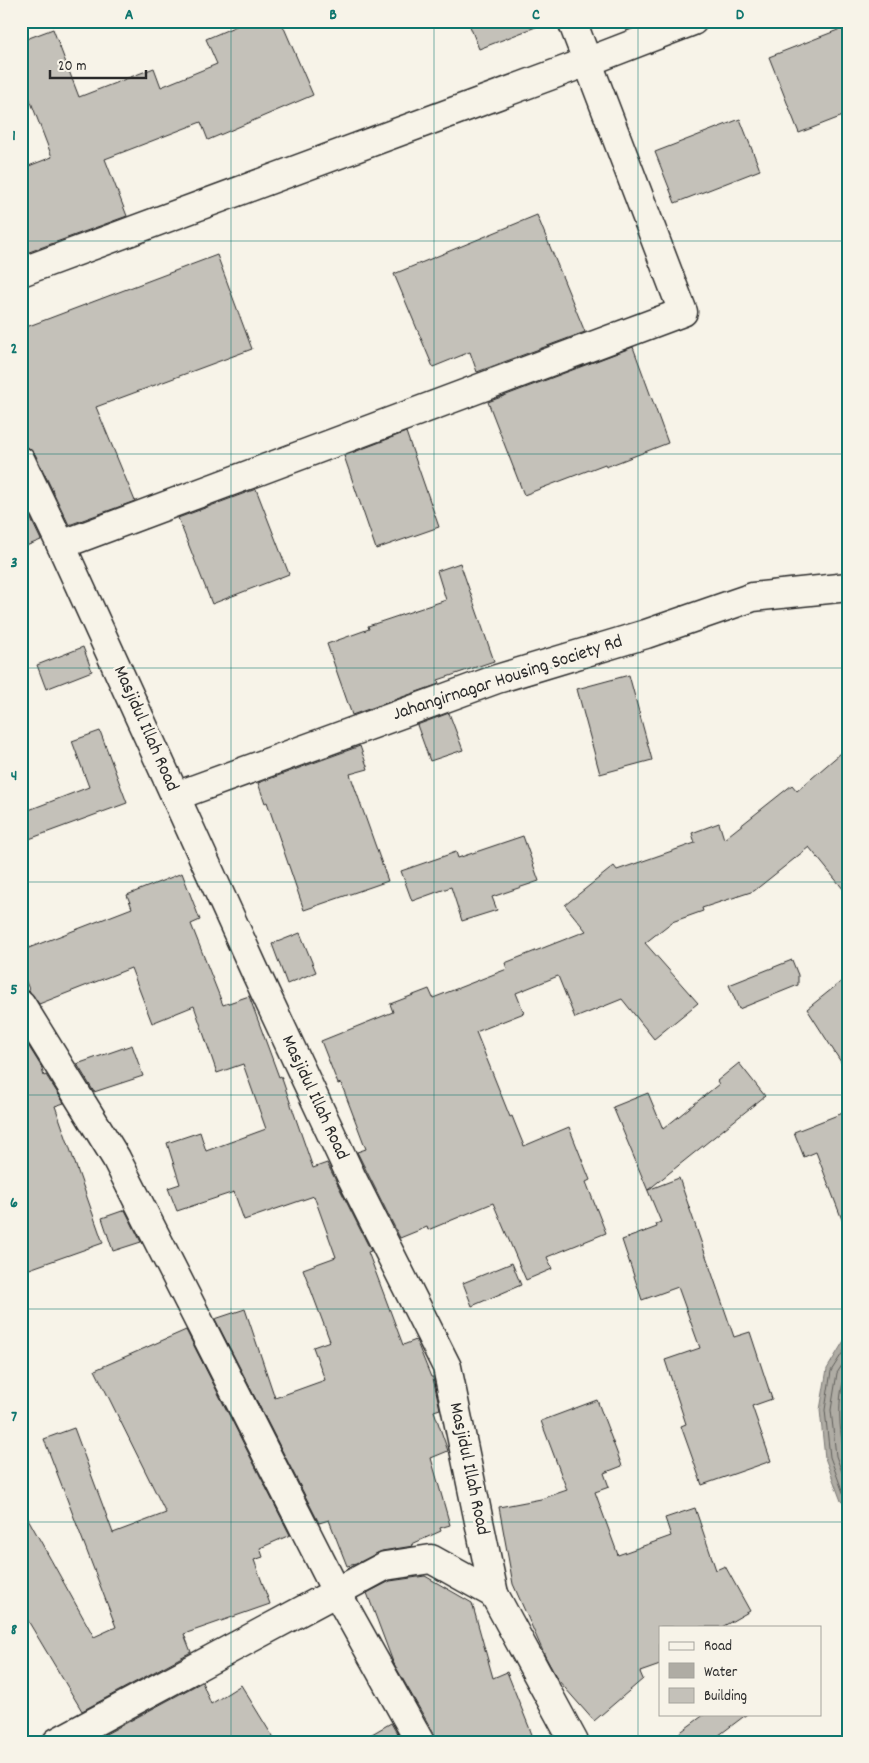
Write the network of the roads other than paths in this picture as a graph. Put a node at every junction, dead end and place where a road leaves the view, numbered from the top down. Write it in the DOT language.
graph roads {
  1 [pos="572,21"];
  2 [pos="693,21"];
  3 [pos="587,62"];
  4 [pos="21,272"];
  5 [pos="21,461"];
  6 [pos="62,545"];
  7 [pos="848,587"];
  8 [pos="176,796"];
  9 [pos="21,1004"];
  10 [pos="336,1592"];
  11 [pos="494,1594"];
  12 [pos="57,1742"];
  13 [pos="420,1742"];
  14 [pos="574,1742"];
  1 -- 3 [label="street"];
  2 -- 3 [label="street"];
  3 -- 4 [label="street"];
  3 -- 6 [label="street"];
  5 -- 6 [label="street, Masjidul Illah Road"];
  6 -- 8 [label="street, Masjidul Illah Road"];
  7 -- 8 [label="street, Jahangirnagar Housing Society Rd"];
  8 -- 11 [label="street, Masjidul Illah Road"];
  9 -- 10 [label="street"];
  10 -- 11 [label="street"];
  10 -- 12 [label="street"];
  10 -- 13 [label="street"];
  11 -- 14 [label="street, Masjidul Illah Road"];
}
